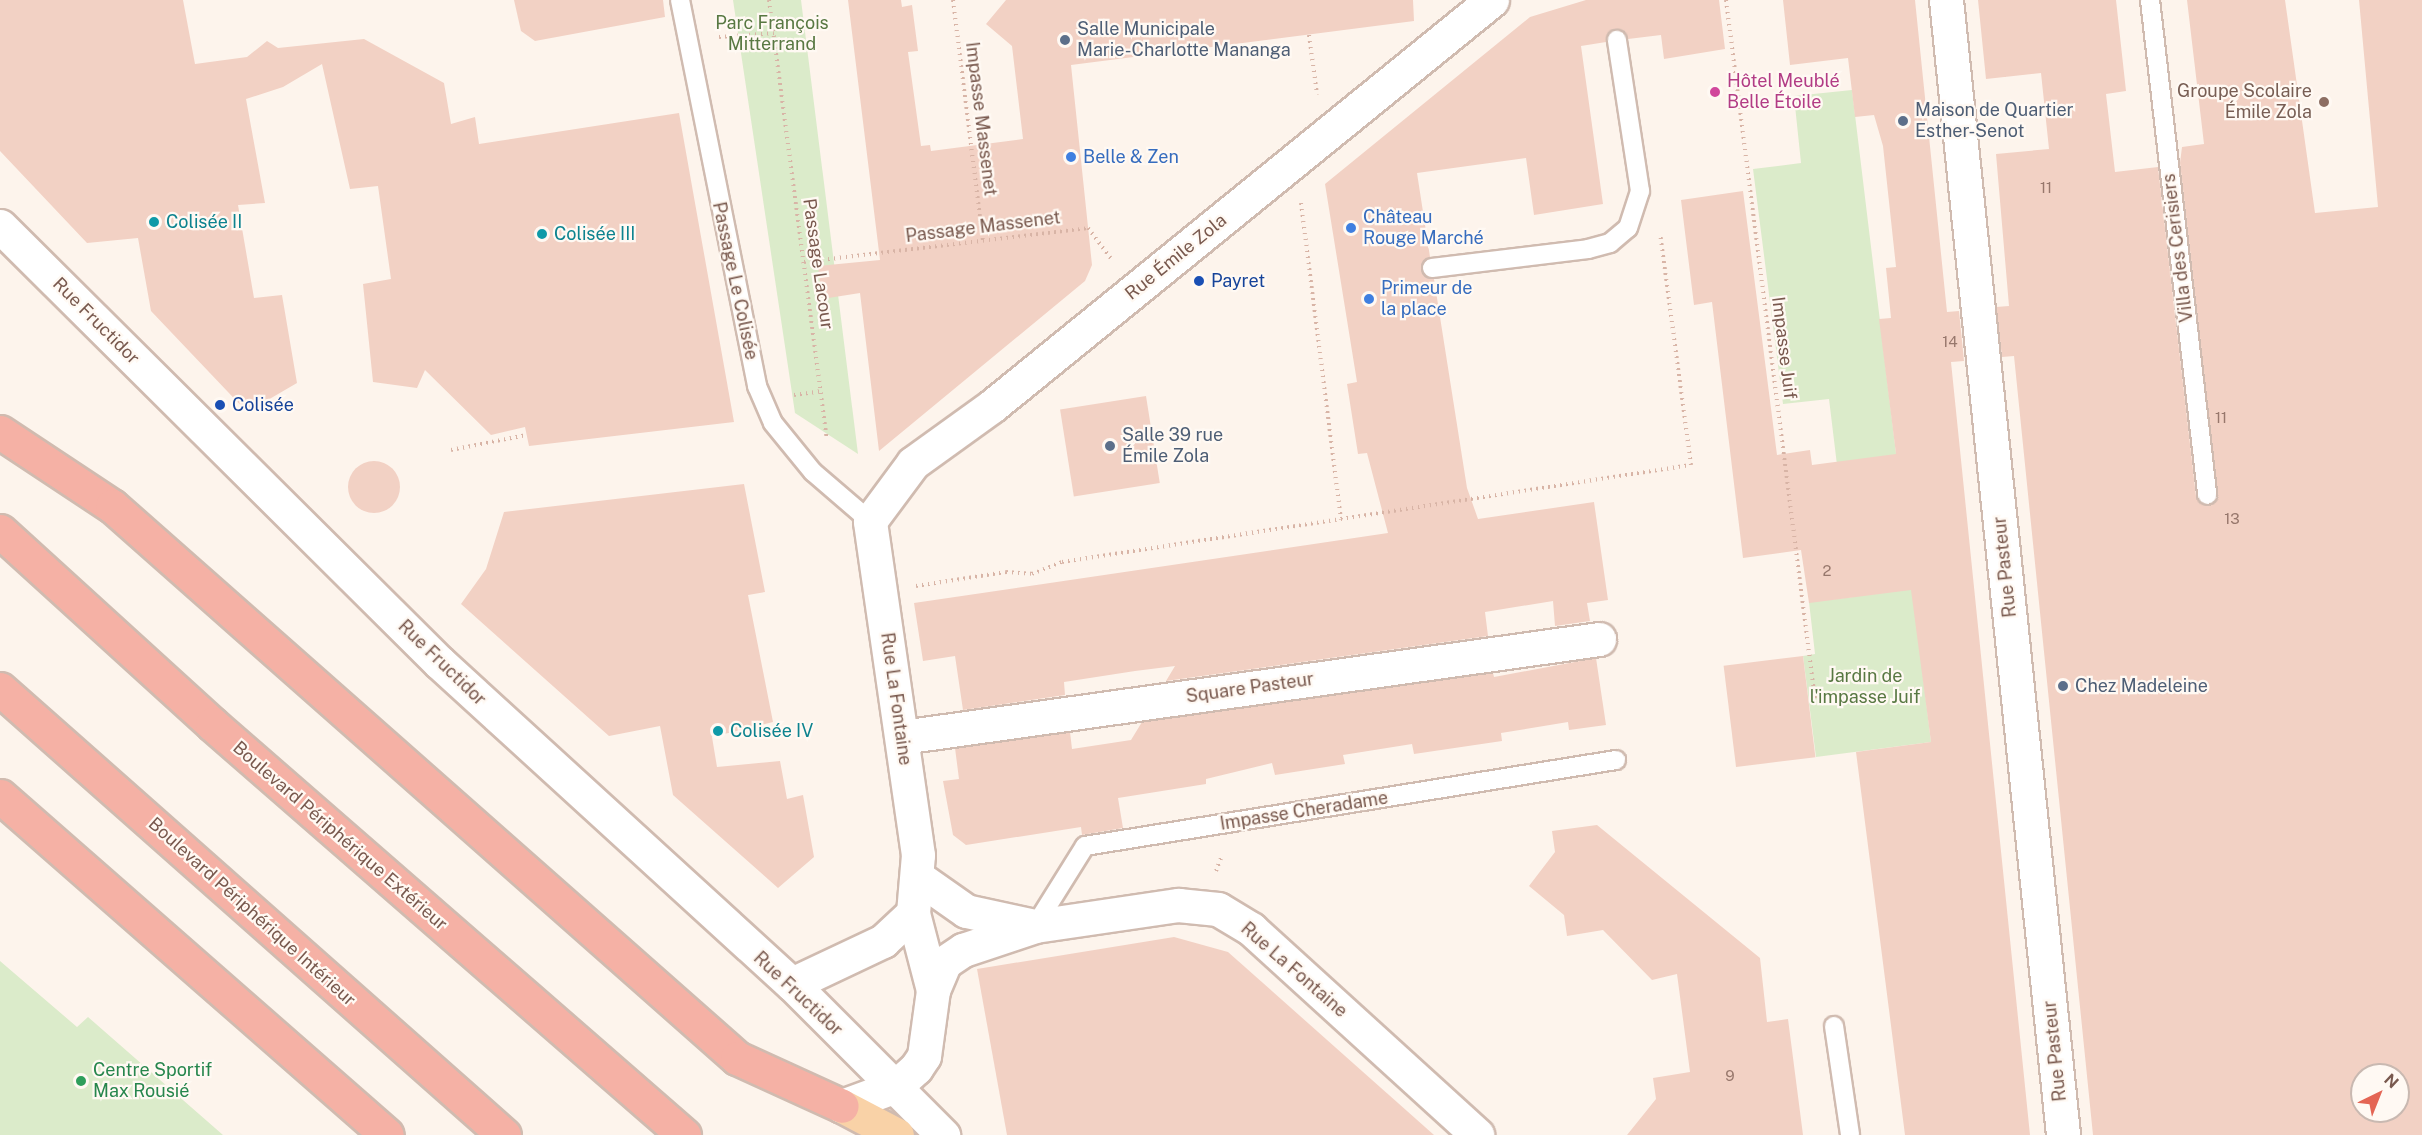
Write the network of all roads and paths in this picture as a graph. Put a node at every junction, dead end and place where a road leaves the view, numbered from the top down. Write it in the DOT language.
graph roads {
  1 [pos="680,0"];
  2 [pos="770,0"];
  3 [pos="953,0"];
  4 [pos="1492,0"];
  5 [pos="1726,0"];
  6 [pos="1946,0"];
  7 [pos="2150,0"];
  8 [pos="774,33"];
  9 [pos="1309,35"];
  10 [pos="685,39"];
  11 [pos="1617,40"];
  12 [pos="1324,138"];
  13 [pos="1296,160"];
  14 [pos="0,226"];
  15 [pos="1660,228"];
  16 [pos="983,241"];
  17 [pos="804,262"];
  18 [pos="1432,268"];
  19 [pos="1134,291"];
  20 [pos="0,432"];
  21 [pos="527,435"];
  22 [pos="828,442"];
  23 [pos="451,450"];
  24 [pos="2206,495"];
  25 [pos="1341,519"];
  26 [pos="870,521"];
  27 [pos="0,531"];
  28 [pos="880,592"];
  29 [pos="1599,639"];
  30 [pos="0,689"];
  31 [pos="1815,700"];
  32 [pos="902,737"];
  33 [pos="1616,760"];
  34 [pos="0,796"];
  35 [pos="1236,821"];
  36 [pos="919,878"];
  37 [pos="1200,907"];
  38 [pos="913,913"];
  39 [pos="1035,926"];
  40 [pos="792,984"];
  41 [pos="933,990"];
  42 [pos="1834,1026"];
  43 [pos="896,1086"];
  44 [pos="842,1106"];
  45 [pos="387,1135"];
  46 [pos="504,1135"];
  47 [pos="684,1135"];
  48 [pos="897,1135"];
  49 [pos="944,1135"];
  50 [pos="1477,1135"];
  51 [pos="1851,1135"];
  52 [pos="2063,1135"];
  1 -- 10 [label="lane, Passage Le Colisée"];
  2 -- 8 [label="path, Passage Lacour"];
  3 -- 16 [label="path, Impasse Massenet"];
  4 -- 12 [label="street, Rue Émile Zola"];
  5 -- 31 [label="path, Impasse Juif"];
  6 -- 52 [label="street, Rue Pasteur"];
  7 -- 24 [label="lane, Villa des Cerisiers"];
  8 -- 10 [label="path"];
  8 -- 17 [label="path, Passage Lacour"];
  9 -- 12 [label="path"];
  10 -- 26 [label="lane, Passage Le Colisée"];
  11 -- 18 [label="lane"];
  12 -- 13 [label="street, Rue Émile Zola"];
  13 -- 19 [label="street, Rue Émile Zola"];
  13 -- 25 [label="path"];
  14 -- 40 [label="street, Rue Fructidor"];
  15 -- 25 [label="path"];
  16 -- 17 [label="path, Passage Massenet"];
  16 -- 19 [label="path, Passage Massenet"];
  17 -- 22 [label="path, Passage Lacour"];
  19 -- 26 [label="street, Rue Émile Zola"];
  20 -- 44 [label="highway"];
  21 -- 23 [label="path"];
  25 -- 28 [label="path"];
  26 -- 28 [label="street, Rue La Fontaine"];
  27 -- 47 [label="highway, Boulevard Périphérique Extérieur"];
  28 -- 32 [label="street, Rue La Fontaine"];
  29 -- 32 [label="street, Square Pasteur"];
  30 -- 46 [label="highway, Boulevard Périphérique Intérieur"];
  32 -- 36 [label="street, Rue La Fontaine"];
  33 -- 35 [label="lane, Impasse Cheradame"];
  34 -- 45 [label="highway"];
  35 -- 37 [label="path"];
  35 -- 39 [label="lane, Impasse Cheradame"];
  36 -- 38 [label="street, Rue La Fontaine"];
  36 -- 39 [label="street, Rue La Fontaine"];
  37 -- 39 [label="street, Rue La Fontaine"];
  37 -- 50 [label="street, Rue La Fontaine"];
  38 -- 40 [label="street"];
  38 -- 41 [label="street, Rue La Fontaine"];
  39 -- 41 [label="street, Rue La Fontaine"];
  40 -- 43 [label="street, Rue Fructidor"];
  41 -- 43 [label="street, Rue La Fontaine"];
  42 -- 51 [label="lane"];
  43 -- 44 [label="street, Rue La Fontaine"];
  43 -- 49 [label="street, Rue Fructidor"];
  44 -- 48 [label="main road"];
}
